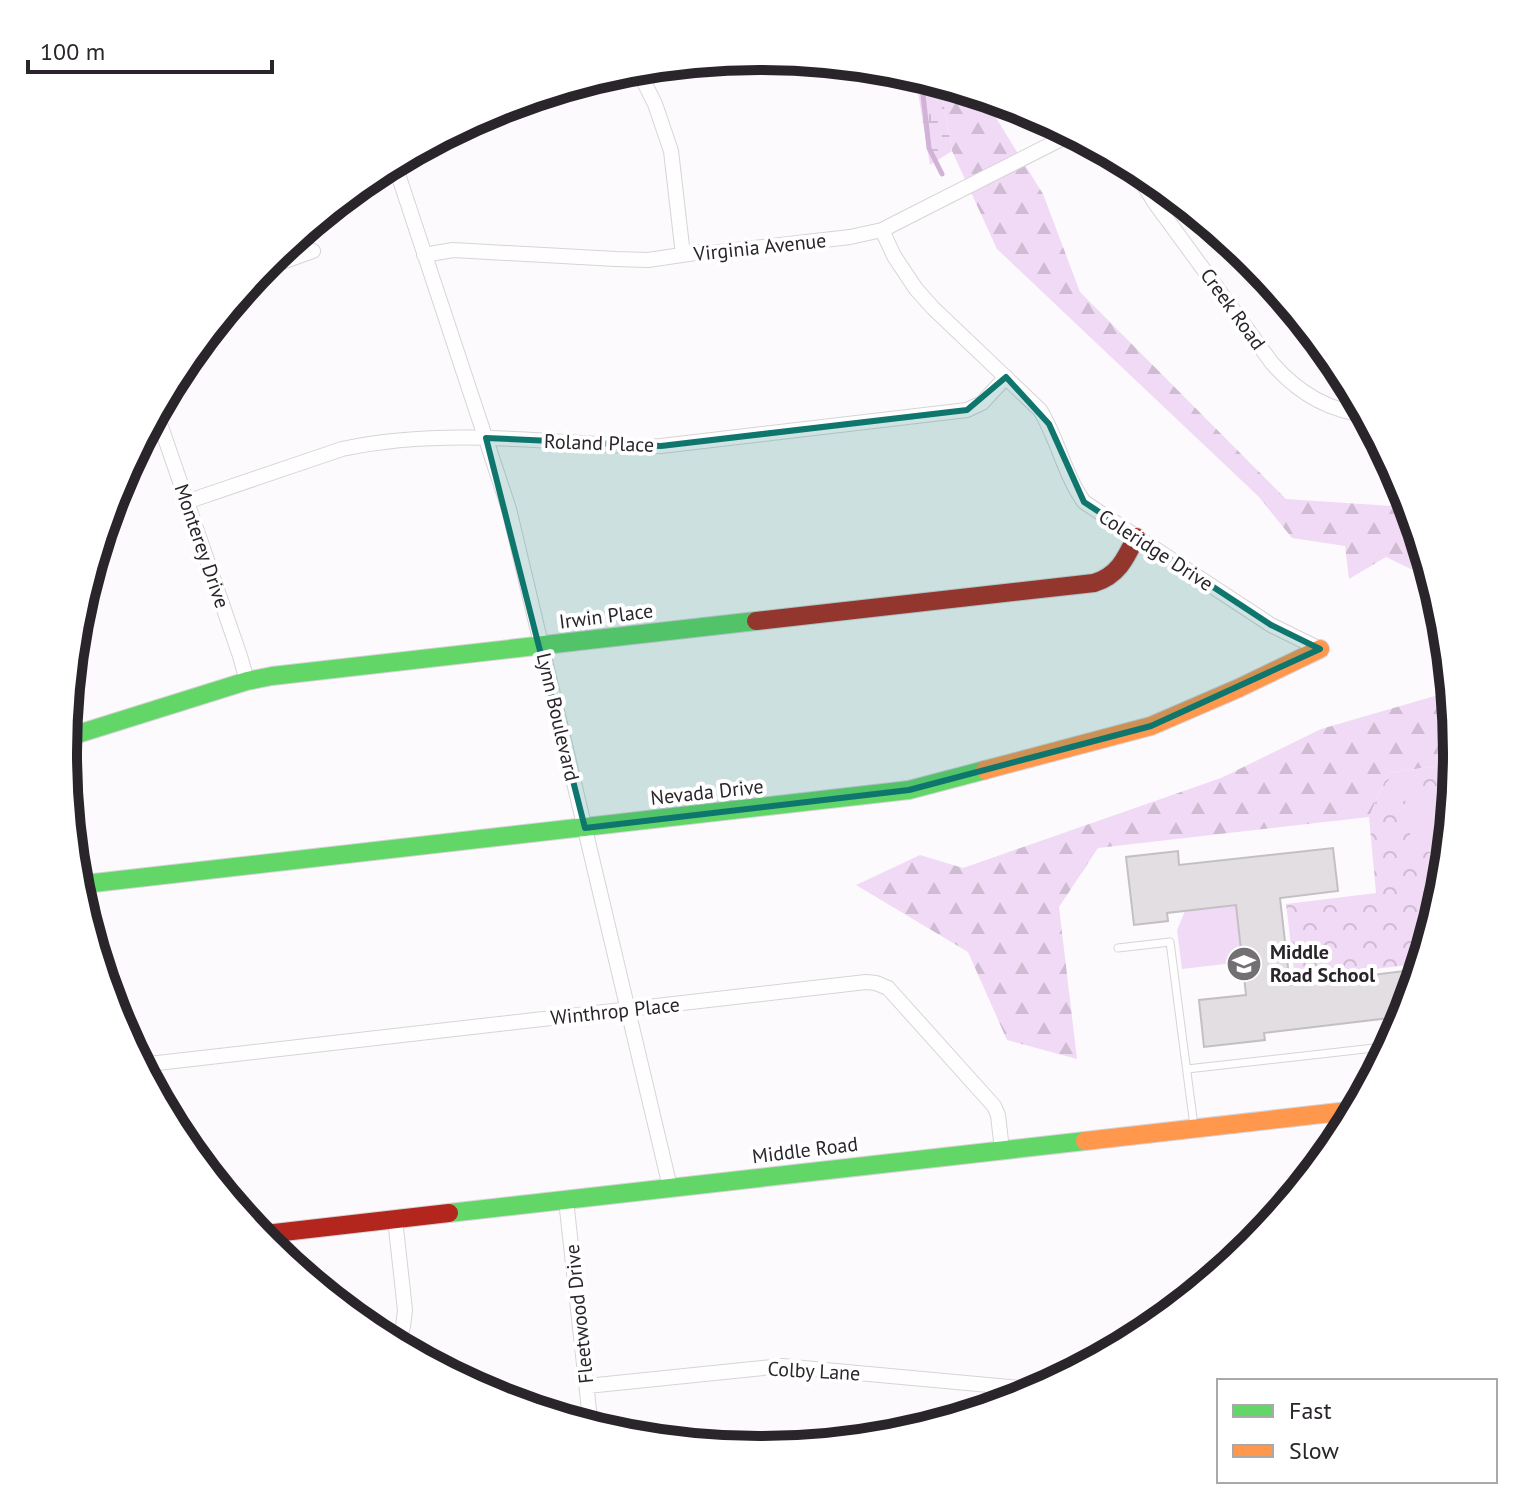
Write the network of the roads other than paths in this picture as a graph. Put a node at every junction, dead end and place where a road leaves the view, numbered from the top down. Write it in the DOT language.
graph roads {
  1 [pos="643,80"];
  2 [pos="1061,139"];
  3 [pos="398,175"];
  4 [pos="1148,190"];
  5 [pos="882,230"];
  6 [pos="313,251"];
  7 [pos="424,255"];
  8 [pos="683,255"];
  9 [pos="288,260"];
  10 [pos="1006,377"];
  11 [pos="1352,412"];
  12 [pos="161,426"];
  13 [pos="486,438"];
  14 [pos="186,502"];
  15 [pos="1136,537"];
  16 [pos="541,646"];
  17 [pos="1320,649"];
  18 [pos="247,681"];
  19 [pos="77,734"];
  20 [pos="585,828"];
  21 [pos="89,883"];
  22 [pos="1118,948"];
  23 [pos="628,1009"];
  24 [pos="1378,1048"];
  25 [pos="151,1064"];
  26 [pos="1187,1069"];
  27 [pos="1342,1112"];
  28 [pos="1194,1128"];
  29 [pos="1002,1150"];
  30 [pos="670,1187"];
  31 [pos="566,1200"];
  32 [pos="395,1219"];
  33 [pos="273,1233"];
  34 [pos="401,1334"];
  35 [pos="587,1386"];
  36 [pos="1015,1388"];
  37 [pos="590,1415"];
  1 -- 8 [label="street"];
  2 -- 5 [label="street, Virginia Avenue"];
  3 -- 7 [label="street, Lynn Boulevard"];
  4 -- 11 [label="street, Creek Road"];
  5 -- 8 [label="street, Virginia Avenue"];
  5 -- 10 [label="street, Coleridge Drive"];
  6 -- 9 [label="street"];
  7 -- 8 [label="street, Virginia Avenue"];
  7 -- 13 [label="street, Lynn Boulevard"];
  10 -- 13 [label="street, Roland Place"];
  10 -- 15 [label="street, Coleridge Drive"];
  12 -- 14 [label="street, Monterey Drive"];
  13 -- 14 [label="street, Roland Place"];
  13 -- 16 [label="street, Lynn Boulevard"];
  14 -- 18 [label="street, Monterey Drive"];
  15 -- 16 [label="street, Irwin Place"];
  15 -- 17 [label="street, Coleridge Drive"];
  16 -- 18 [label="street, Irwin Place"];
  16 -- 20 [label="street, Lynn Boulevard"];
  17 -- 20 [label="street, Nevada Drive"];
  18 -- 19 [label="street, Irwin Place"];
  20 -- 21 [label="street, Nevada Drive"];
  20 -- 23 [label="street, Lynn Boulevard"];
  22 -- 26 [label="lane"];
  23 -- 25 [label="street, Winthrop Place"];
  23 -- 29 [label="street, Winthrop Place"];
  23 -- 30 [label="street, Lynn Boulevard"];
  24 -- 26 [label="lane"];
  26 -- 28 [label="lane"];
  27 -- 28 [label="street, Middle Road"];
  28 -- 29 [label="street, Middle Road"];
  29 -- 30 [label="street, Middle Road"];
  30 -- 31 [label="street, Middle Road"];
  31 -- 32 [label="street, Middle Road"];
  31 -- 35 [label="street, Fleetwood Drive"];
  32 -- 33 [label="street, Middle Road"];
  32 -- 34 [label="street"];
  35 -- 36 [label="street, Colby Lane"];
  35 -- 37 [label="street, Fleetwood Drive"];
}
